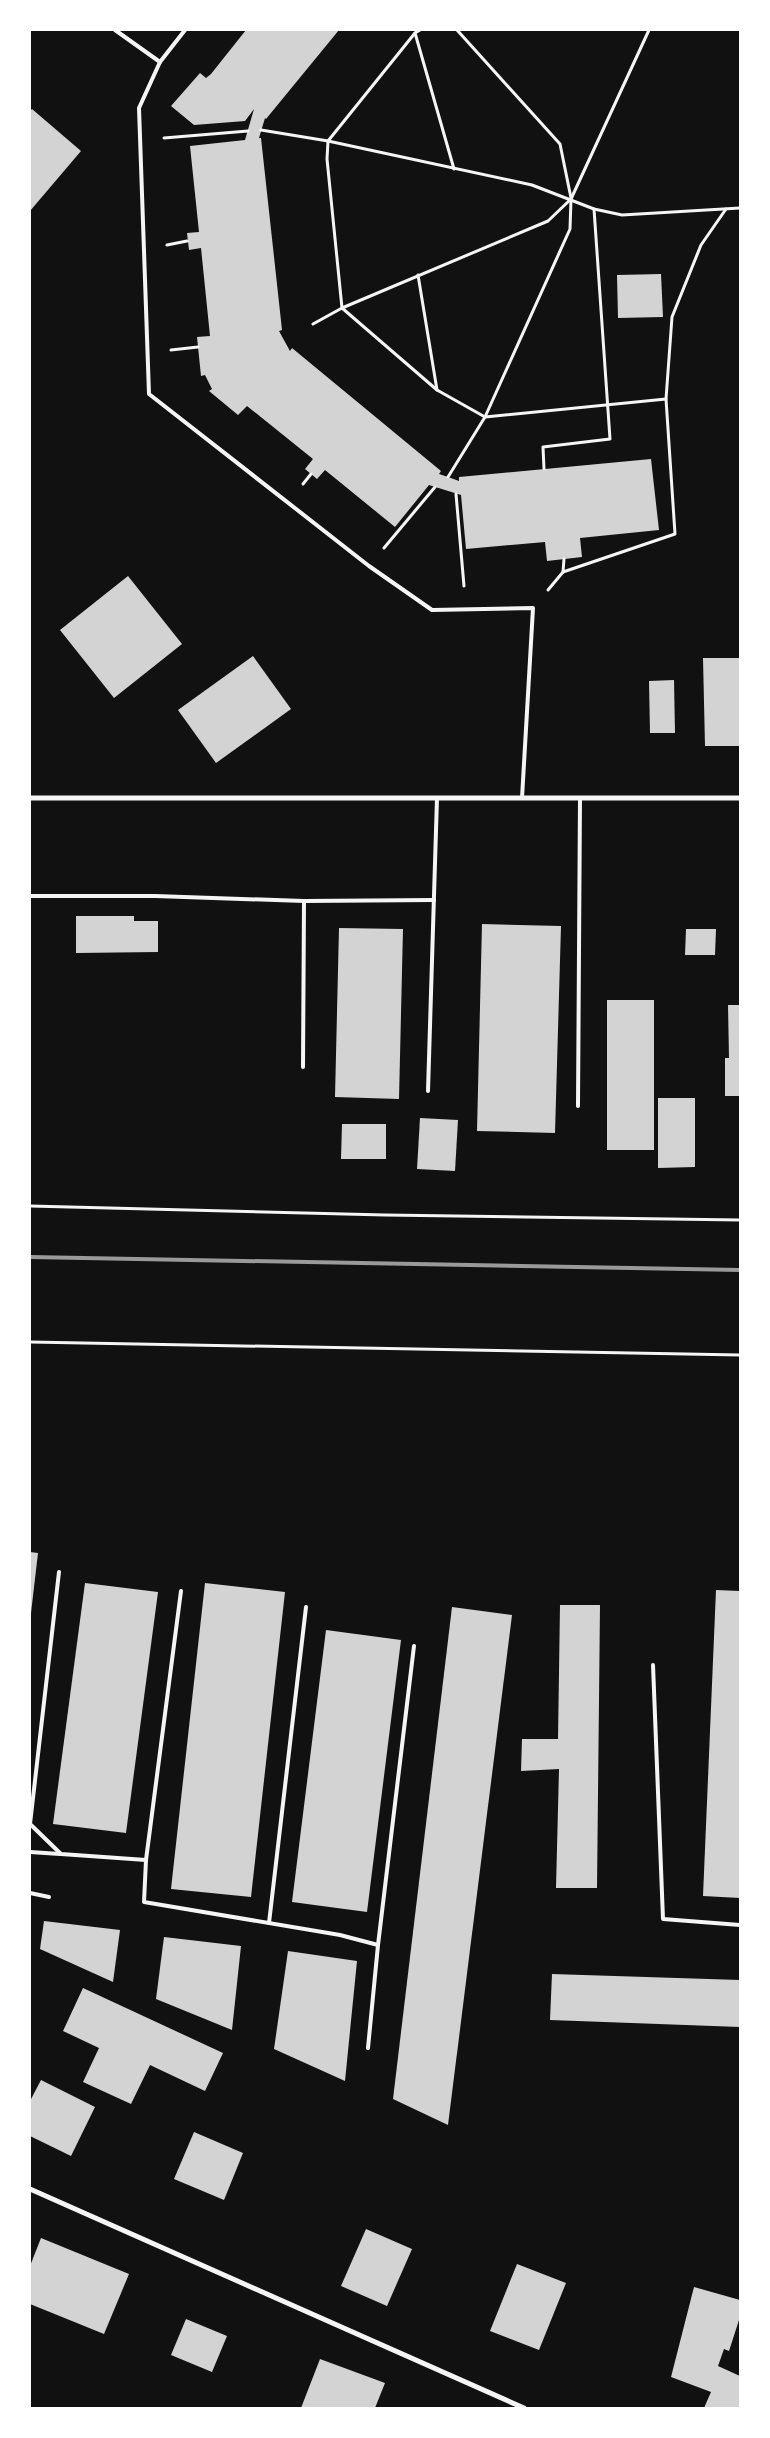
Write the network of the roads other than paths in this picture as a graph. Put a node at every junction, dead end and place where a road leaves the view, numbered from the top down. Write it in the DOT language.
graph roads {
  1 [pos="115,30"];
  2 [pos="185,30"];
  3 [pos="160,62"];
  4 [pos="30,798"];
  5 [pos="437,798"];
  6 [pos="522,798"];
  7 [pos="580,798"];
  8 [pos="740,798"];
  9 [pos="30,896"];
  10 [pos="434,900"];
  11 [pos="304,901"];
  12 [pos="303,1067"];
  13 [pos="428,1091"];
  14 [pos="578,1106"];
  15 [pos="59,1572"];
  16 [pos="181,1591"];
  17 [pos="306,1607"];
  18 [pos="414,1646"];
  19 [pos="653,1665"];
  20 [pos="30,1852"];
  21 [pos="61,1854"];
  22 [pos="146,1860"];
  23 [pos="30,1893"];
  24 [pos="49,1898"];
  25 [pos="269,1923"];
  26 [pos="740,1925"];
  27 [pos="378,1945"];
  28 [pos="368,2048"];
  29 [pos="30,2189"];
  30 [pos="524,2408"];
  1 -- 3 [label="lane"];
  2 -- 3 [label="lane"];
  3 -- 6 [label="lane"];
  4 -- 5 [label="street"];
  5 -- 6 [label="street"];
  5 -- 10 [label="lane"];
  6 -- 7 [label="street"];
  7 -- 8 [label="street"];
  7 -- 14 [label="lane"];
  9 -- 11 [label="lane"];
  10 -- 11 [label="lane"];
  10 -- 13 [label="lane"];
  11 -- 12 [label="lane"];
  15 -- 21 [label="lane"];
  16 -- 22 [label="lane"];
  17 -- 25 [label="lane"];
  18 -- 27 [label="lane"];
  19 -- 26 [label="lane"];
  20 -- 21 [label="lane"];
  21 -- 22 [label="lane"];
  22 -- 25 [label="lane"];
  23 -- 24 [label="lane"];
  25 -- 27 [label="lane"];
  27 -- 28 [label="lane"];
  29 -- 30 [label="street"];
}
